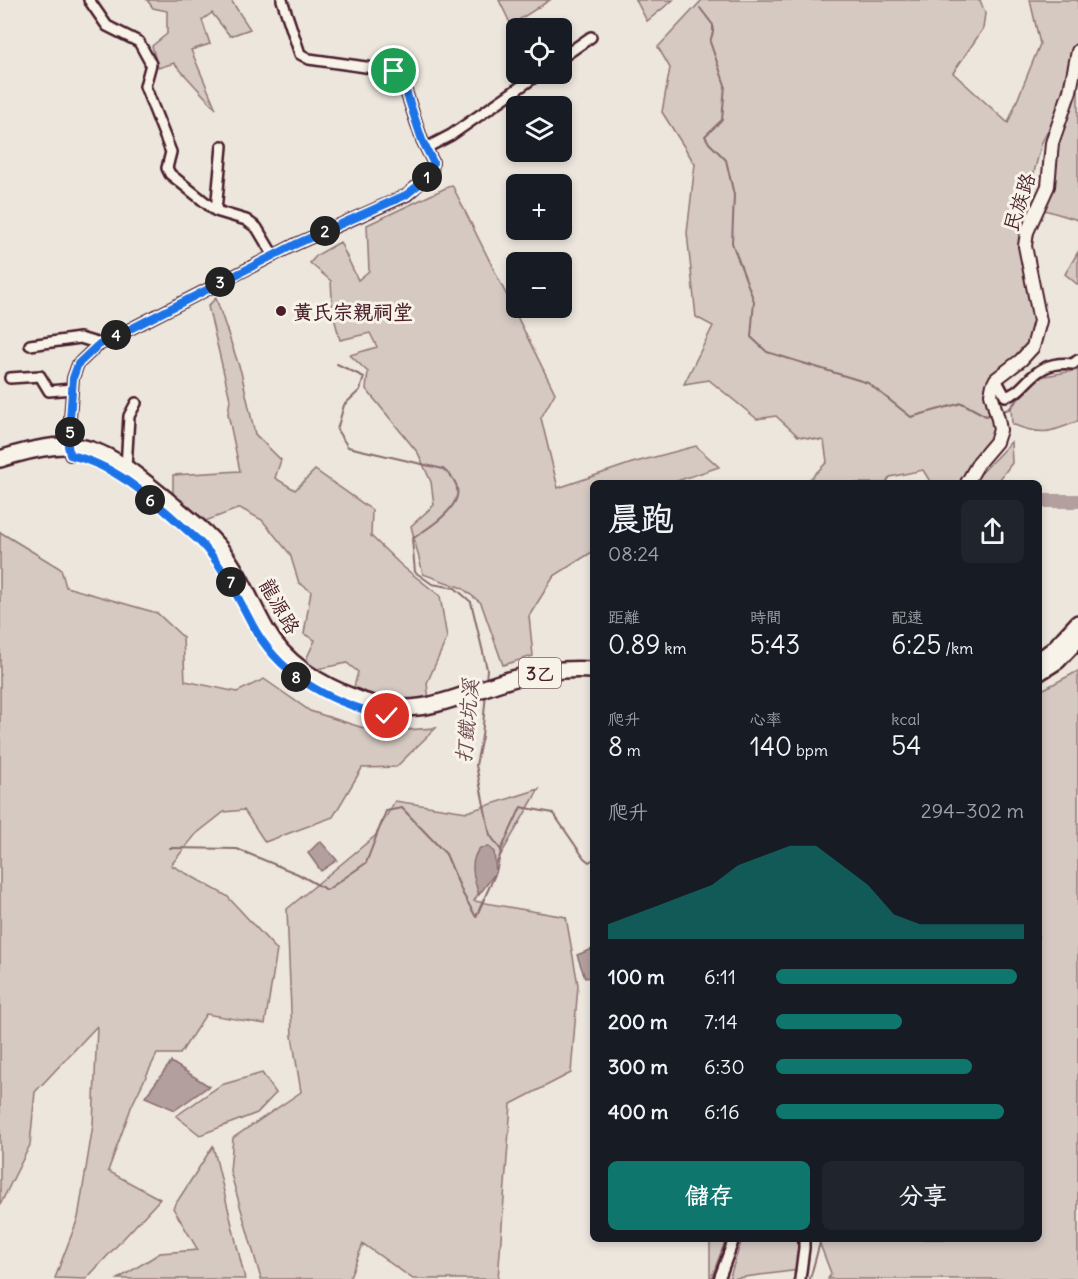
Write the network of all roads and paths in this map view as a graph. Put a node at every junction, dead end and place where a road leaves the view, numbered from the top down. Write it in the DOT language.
graph roads {
  1 [pos="89,0"];
  2 [pos="282,0"];
  3 [pos="591,37"];
  4 [pos="572,50"];
  5 [pos="1078,51"];
  6 [pos="525,84"];
  7 [pos="222,146"];
  8 [pos="426,148"];
  9 [pos="216,211"];
  10 [pos="273,255"];
  11 [pos="100,344"];
  12 [pos="30,345"];
  13 [pos="1078,360"];
  14 [pos="9,378"];
  15 [pos="996,379"];
  16 [pos="72,389"];
  17 [pos="136,403"];
  18 [pos="69,450"];
  19 [pos="0,459"];
  20 [pos="0,468"];
  21 [pos="126,468"];
  22 [pos="970,480"];
  23 [pos="1078,624"];
  24 [pos="1078,639"];
  25 [pos="1055,656"];
  26 [pos="1042,661"];
  27 [pos="1042,669"];
  28 [pos="590,670"];
  29 [pos="590,680"];
  30 [pos="485,693"];
  31 [pos="733,1242"];
  32 [pos="804,1242"];
  33 [pos="719,1279"];
  34 [pos="800,1279"];
  1 -- 9 [label="street"];
  2 -- 8 [label="street"];
  3 -- 4 [label="street"];
  5 -- 15 [label="street, 民族路"];
  6 -- 8 [label="street"];
  7 -- 9 [label="street"];
  8 -- 10 [label="street"];
  9 -- 10 [label="street"];
  10 -- 11 [label="street"];
  11 -- 12 [label="street"];
  11 -- 16 [label="street"];
  13 -- 15 [label="street"];
  14 -- 16 [label="street"];
  15 -- 22 [label="street"];
  16 -- 18 [label="street"];
  17 -- 21 [label="street"];
  18 -- 19 [label="main road, 龍源路 / 3乙"];
  18 -- 20 [label="main road, 3乙"];
  18 -- 21 [label="main road, 龍源路 / 3乙"];
  18 -- 30 [label="main road, 3乙"];
  21 -- 30 [label="main road, 龍源路 / 3乙"];
  23 -- 25 [label="main road"];
  24 -- 25 [label="main road"];
  25 -- 26 [label="main road"];
  25 -- 27 [label="main road"];
  28 -- 30 [label="main road, 龍源路 / 3乙"];
  29 -- 30 [label="main road, 3乙"];
  31 -- 33 [label="street"];
  32 -- 34 [label="street"];
}
